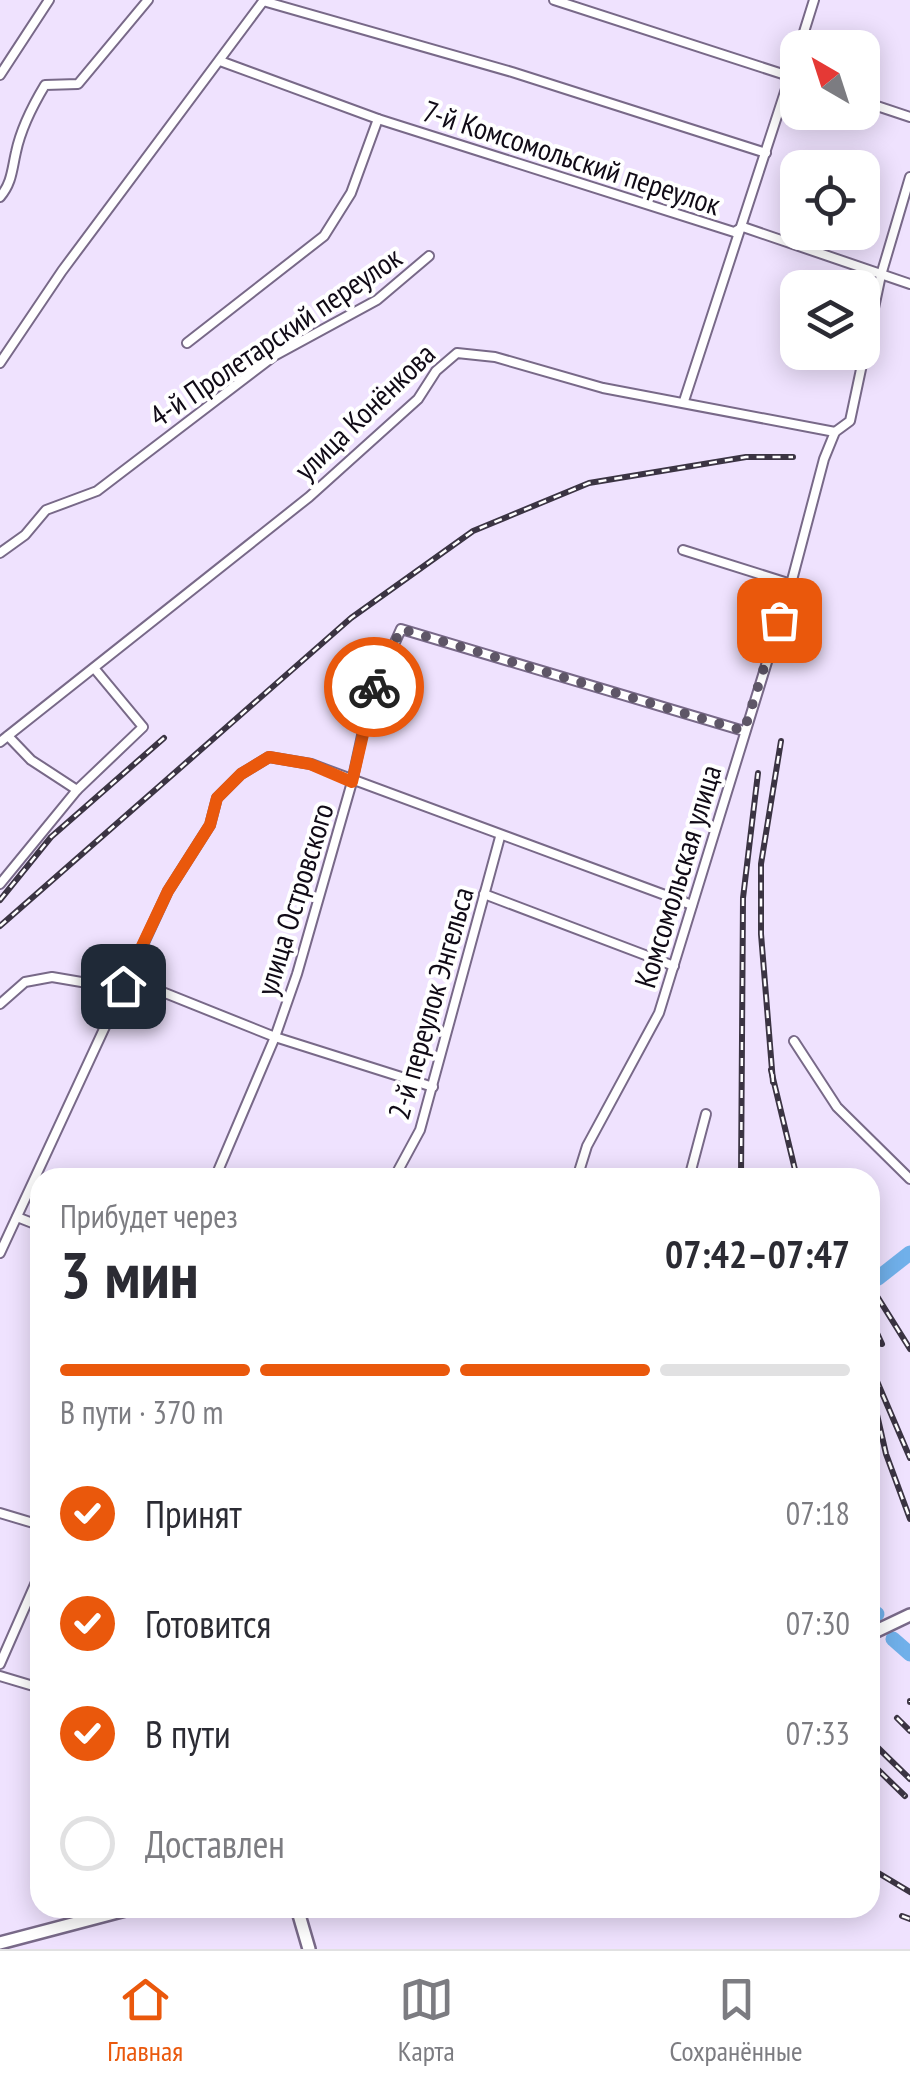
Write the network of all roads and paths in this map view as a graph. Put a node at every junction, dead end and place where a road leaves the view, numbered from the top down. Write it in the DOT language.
graph roads {
  1 [pos="49,0"];
  2 [pos="148,0"];
  3 [pos="263,0"];
  4 [pos="554,0"];
  5 [pos="803,0"];
  6 [pos="814,2"];
  7 [pos="805,30"];
  8 [pos="220,62"];
  9 [pos="780,73"];
  10 [pos="0,75"];
  11 [pos="880,107"];
  12 [pos="780,116"];
  13 [pos="910,116"];
  14 [pos="378,119"];
  15 [pos="766,153"];
  16 [pos="910,177"];
  17 [pos="0,197"];
  18 [pos="743,227"];
  19 [pos="429,256"];
  20 [pos="881,276"];
  21 [pos="910,284"];
  22 [pos="187,342"];
  23 [pos="0,363"];
  24 [pos="684,401"];
  25 [pos="835,432"];
  26 [pos="683,550"];
  27 [pos="0,553"];
  28 [pos="791,584"];
  29 [pos="94,668"];
  30 [pos="744,731"];
  31 [pos="4,739"];
  32 [pos="352,782"];
  33 [pos="76,790"];
  34 [pos="500,838"];
  35 [pos="0,884"];
  36 [pos="484,894"];
  37 [pos="692,906"];
  38 [pos="674,966"];
  39 [pos="123,986"];
  40 [pos="0,1004"];
  41 [pos="275,1037"];
  42 [pos="794,1041"];
  43 [pos="433,1087"];
  44 [pos="706,1114"];
  45 [pos="39,1168"];
  46 [pos="218,1168"];
  47 [pos="399,1168"];
  48 [pos="579,1168"];
  49 [pos="691,1168"];
  50 [pos="910,1179"];
  51 [pos="30,1189"];
  52 [pos="17,1217"];
  53 [pos="30,1222"];
  54 [pos="0,1253"];
  55 [pos="0,1513"];
  56 [pos="30,1521"];
  57 [pos="30,1596"];
  58 [pos="910,1614"];
  59 [pos="880,1629"];
  60 [pos="0,1664"];
  61 [pos="0,1676"];
  62 [pos="30,1685"];
  63 [pos="95,1918"];
  64 [pos="300,1918"];
  65 [pos="0,1943"];
  66 [pos="309,1949"];
  1 -- 10 [label="street"];
  2 -- 17 [label="street"];
  3 -- 8 [label="street"];
  3 -- 15 [label="street"];
  4 -- 9 [label="street"];
  5 -- 6 [label="street"];
  6 -- 7 [label="street"];
  8 -- 14 [label="street, 7-й Комсомольский переулок"];
  8 -- 23 [label="street"];
  11 -- 13 [label="street"];
  12 -- 15 [label="street"];
  14 -- 18 [label="street, 7-й Комсомольский переулок"];
  14 -- 22 [label="street"];
  15 -- 18 [label="street"];
  16 -- 20 [label="street, Комсомольская улица"];
  18 -- 20 [label="street, 7-й Комсомольский переулок"];
  18 -- 24 [label="street"];
  19 -- 27 [label="street, 4-й Пролетарский переулок"];
  20 -- 21 [label="street, 7-й Комсомольский переулок"];
  20 -- 25 [label="street, Комсомольская улица"];
  24 -- 25 [label="street, улица Конёнкова"];
  24 -- 29 [label="street, улица Конёнкова"];
  25 -- 28 [label="street, Комсомольская улица"];
  26 -- 28 [label="street"];
  28 -- 30 [label="street, Комсомольская улица"];
  29 -- 31 [label="street, улица Конёнкова"];
  29 -- 33 [label="street"];
  30 -- 32 [label="street, улица Островского"];
  30 -- 37 [label="street, Комсомольская улица"];
  31 -- 33 [label="street"];
  32 -- 34 [label="street"];
  32 -- 39 [label="street"];
  32 -- 41 [label="street, улица Островского"];
  33 -- 35 [label="street"];
  34 -- 36 [label="street, 2-й переулок Энгельса"];
  34 -- 37 [label="street"];
  36 -- 38 [label="street"];
  36 -- 43 [label="street, 2-й переулок Энгельса"];
  37 -- 38 [label="street, Комсомольская улица"];
  38 -- 48 [label="street, Комсомольская улица"];
  39 -- 40 [label="street"];
  39 -- 41 [label="street"];
  39 -- 45 [label="street"];
  41 -- 43 [label="street"];
  41 -- 46 [label="street, улица Островского"];
  42 -- 50 [label="street"];
  43 -- 47 [label="street, 2-й переулок Энгельса"];
  44 -- 49 [label="street"];
  51 -- 52 [label="street"];
  52 -- 53 [label="street"];
  52 -- 54 [label="street"];
  55 -- 56 [label="street"];
  57 -- 60 [label="street"];
  58 -- 59 [label="street"];
  61 -- 62 [label="street"];
  63 -- 65 [label="street"];
  64 -- 66 [label="street"];
}
